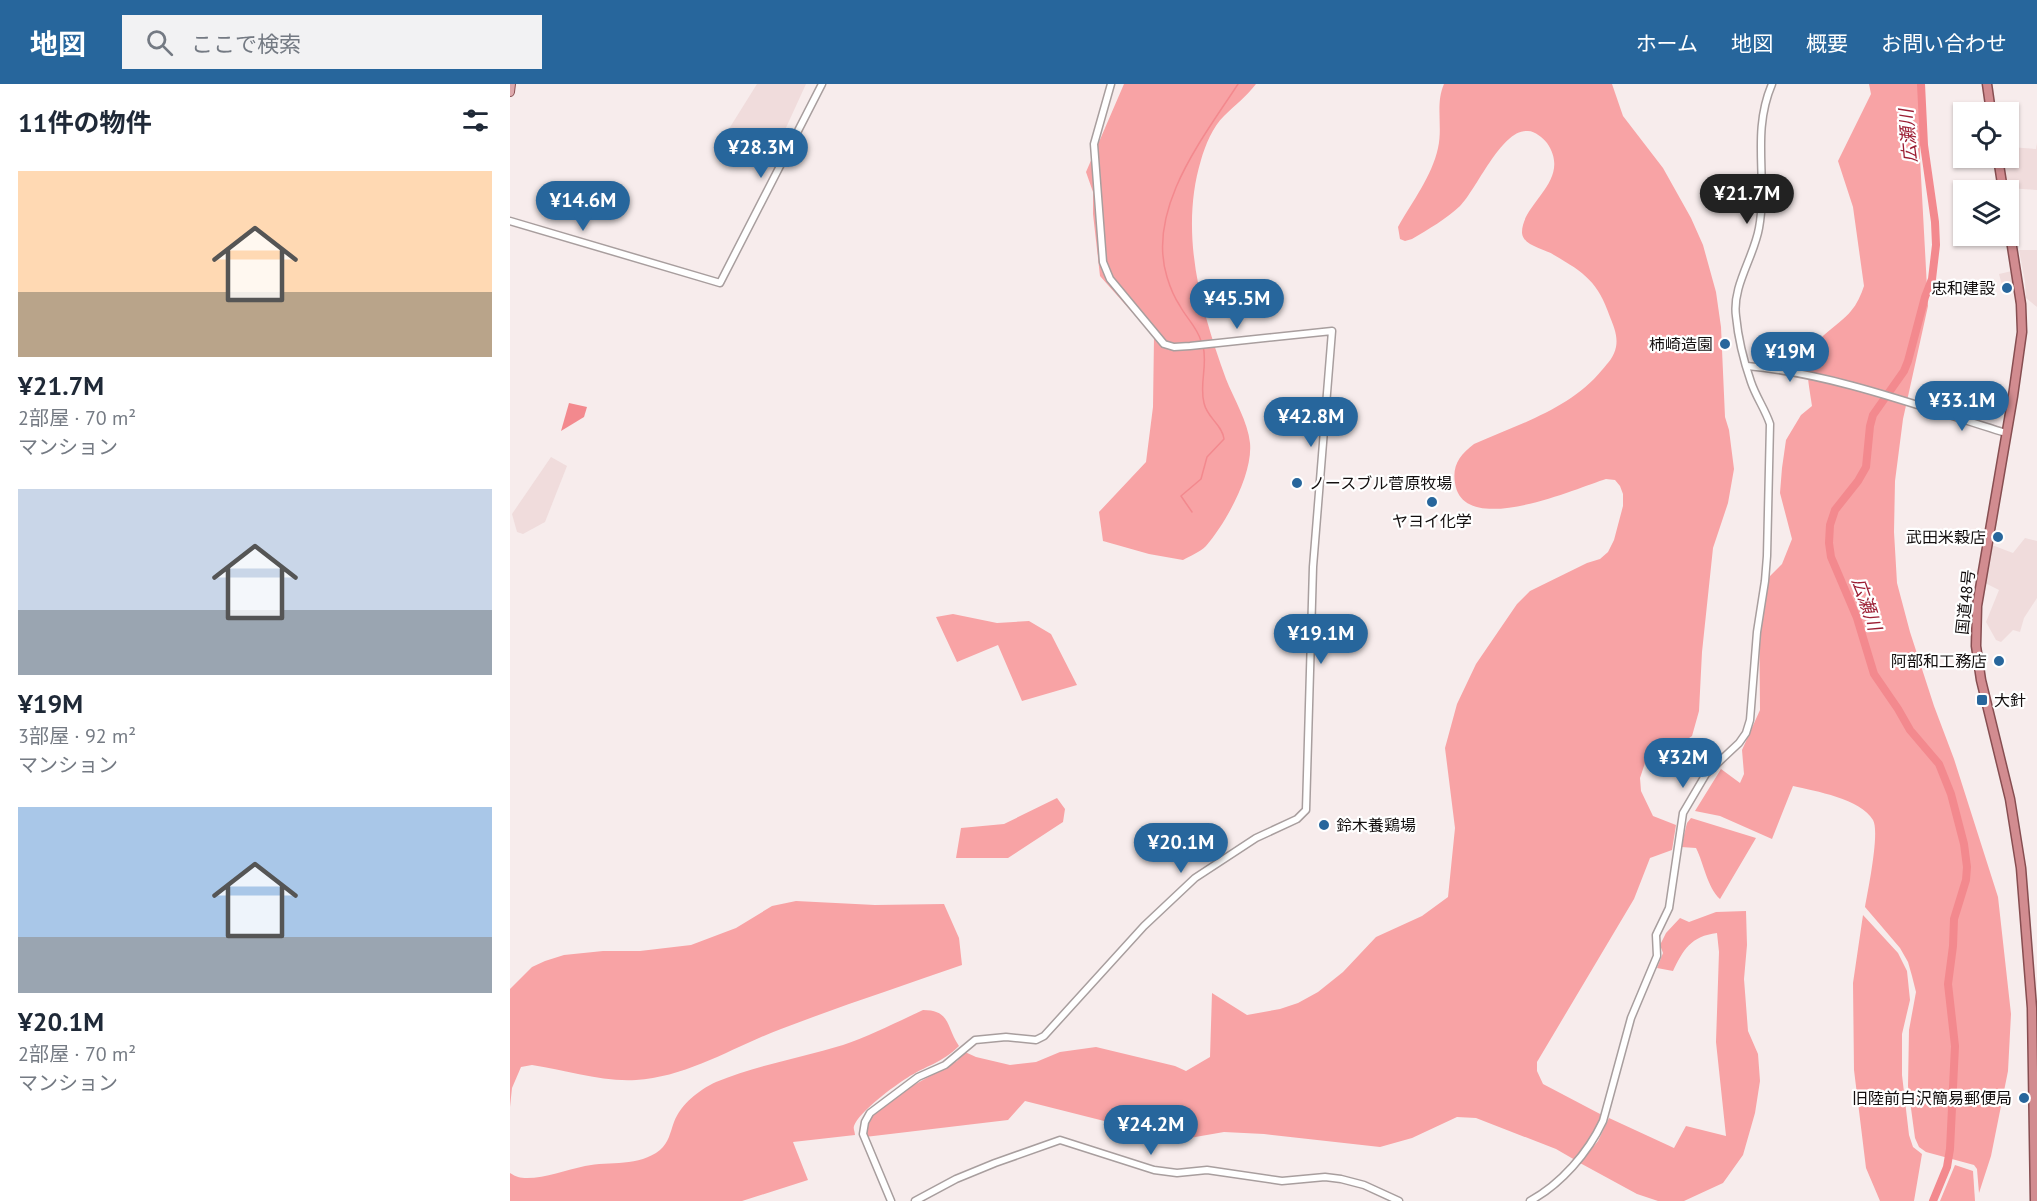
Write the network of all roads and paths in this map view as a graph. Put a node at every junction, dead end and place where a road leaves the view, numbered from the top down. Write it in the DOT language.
graph roads {
  1 [pos="511,84"];
  2 [pos="822,84"];
  3 [pos="1111,84"];
  4 [pos="1772,84"];
  5 [pos="1987,84"];
  6 [pos="510,92"];
  7 [pos="1990,102"];
  8 [pos="510,221"];
  9 [pos="2012,246"];
  10 [pos="1746,366"];
  11 [pos="2006,433"];
  12 [pos="891,1201"];
  13 [pos="915,1201"];
  14 [pos="1399,1201"];
  15 [pos="1530,1201"];
  16 [pos="2035,1201"];
  1 -- 6 [label="main road"];
  2 -- 8 [label="street"];
  3 -- 12 [label="street"];
  4 -- 10 [label="street"];
  5 -- 7 [label="highway"];
  9 -- 11 [label="highway, 国道48号"];
  10 -- 11 [label="street"];
  10 -- 15 [label="street"];
  11 -- 16 [label="highway, 国道48号"];
  13 -- 14 [label="street"];
}
